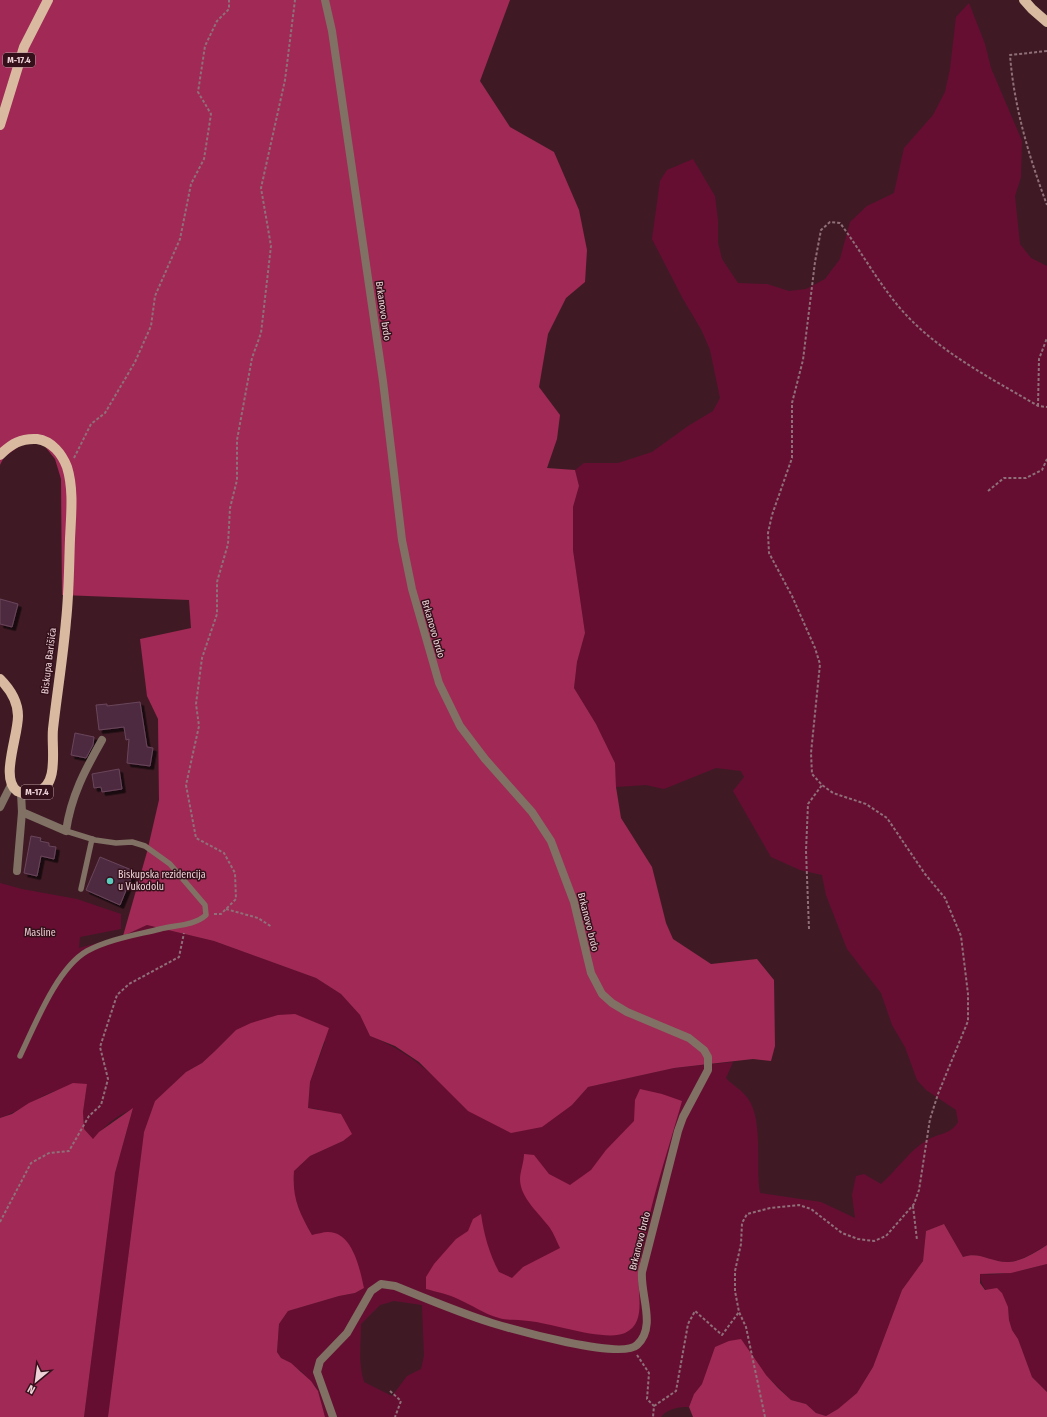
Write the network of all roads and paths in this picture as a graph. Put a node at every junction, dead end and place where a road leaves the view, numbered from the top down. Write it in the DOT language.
graph roads {
  1 [pos="48,0"];
  2 [pos="230,0"];
  3 [pos="294,0"];
  4 [pos="325,0"];
  5 [pos="1024,0"];
  6 [pos="1047,22"];
  7 [pos="1047,51"];
  8 [pos="0,125"];
  9 [pos="1047,205"];
  10 [pos="1047,338"];
  11 [pos="1038,406"];
  12 [pos="1047,406"];
  13 [pos="0,455"];
  14 [pos="1047,459"];
  15 [pos="67,467"];
  16 [pos="988,491"];
  17 [pos="0,679"];
  18 [pos="102,740"];
  19 [pos="822,784"];
  20 [pos="10,787"];
  21 [pos="21,793"];
  22 [pos="0,807"];
  23 [pos="22,812"];
  24 [pos="66,831"];
  25 [pos="92,839"];
  26 [pos="17,871"];
  27 [pos="81,889"];
  28 [pos="226,909"];
  29 [pos="206,915"];
  30 [pos="186,924"];
  31 [pos="272,927"];
  32 [pos="809,929"];
  33 [pos="20,1056"];
  34 [pos="913,1206"];
  35 [pos="0,1222"];
  36 [pos="917,1240"];
  37 [pos="739,1312"];
  38 [pos="633,1348"];
  39 [pos="390,1391"];
  40 [pos="654,1406"];
  41 [pos="333,1417"];
  42 [pos="395,1417"];
  43 [pos="652,1417"];
  44 [pos="765,1417"];
  1 -- 8 [label="main road, M-17.4"];
  2 -- 15 [label="path"];
  3 -- 28 [label="path"];
  4 -- 38 [label="street, Brkanovo brdo"];
  5 -- 6 [label="main road"];
  7 -- 9 [label="path"];
  10 -- 11 [label="path"];
  11 -- 12 [label="path"];
  11 -- 19 [label="path"];
  13 -- 15 [label="main road, Biskupa Barišića / M-17.4"];
  14 -- 16 [label="path"];
  15 -- 21 [label="main road, Biskupa Barišića / M-17.4"];
  17 -- 20 [label="main road, M-17.4"];
  18 -- 24 [label="street"];
  19 -- 32 [label="path"];
  19 -- 34 [label="path"];
  20 -- 21 [label="main road, M-17.4"];
  20 -- 22 [label="street"];
  21 -- 23 [label="street"];
  23 -- 24 [label="street"];
  23 -- 26 [label="street"];
  24 -- 25 [label="lane"];
  25 -- 27 [label="lane"];
  25 -- 29 [label="lane"];
  28 -- 29 [label="path"];
  28 -- 31 [label="path"];
  29 -- 30 [label="lane"];
  30 -- 33 [label="lane"];
  30 -- 35 [label="path"];
  34 -- 36 [label="path"];
  34 -- 37 [label="path"];
  37 -- 40 [label="path"];
  37 -- 44 [label="path"];
  38 -- 40 [label="path"];
  38 -- 41 [label="street"];
  39 -- 42 [label="path"];
  40 -- 43 [label="path"];
}
